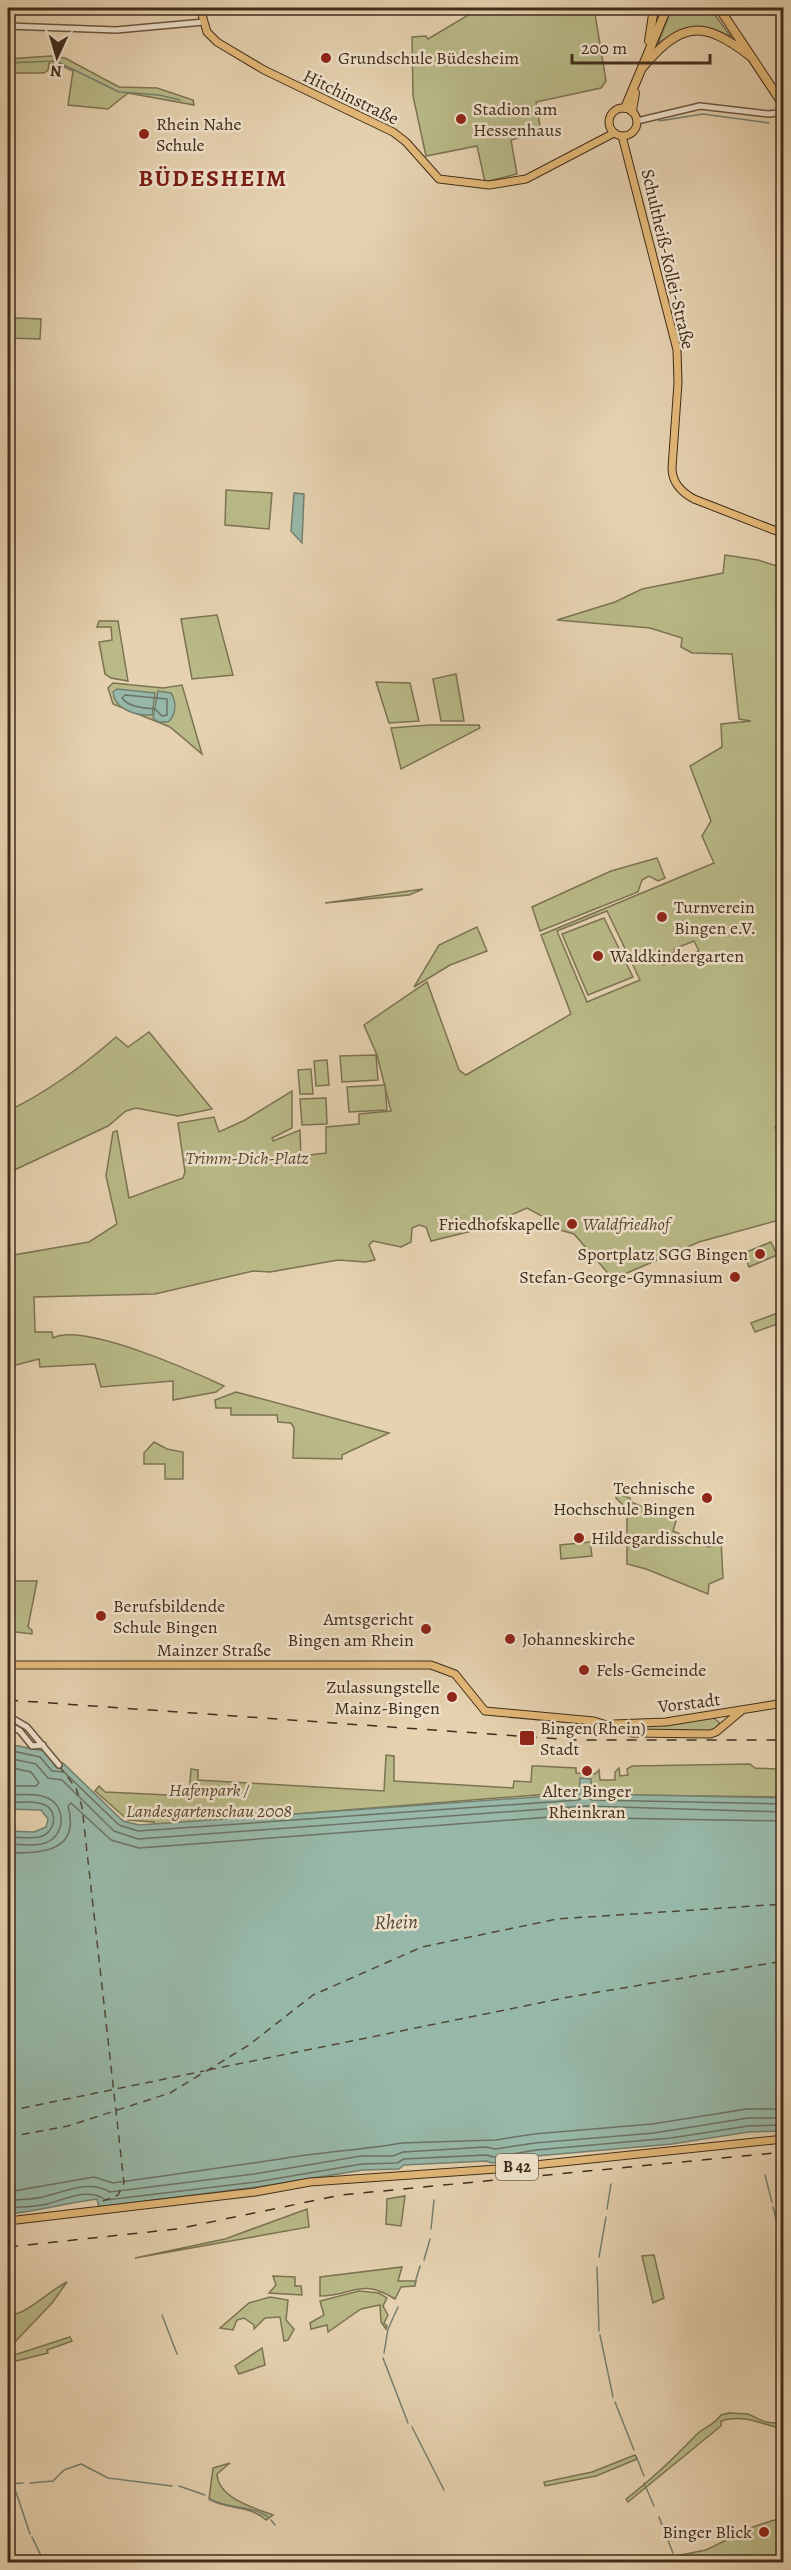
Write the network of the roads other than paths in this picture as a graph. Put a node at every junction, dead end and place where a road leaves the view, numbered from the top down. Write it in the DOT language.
graph roads {
  1 [pos="202,8"];
  2 [pos="654,8"];
  3 [pos="667,8"];
  4 [pos="719,8"];
  5 [pos="204,22"];
  6 [pos="8,26"];
  7 [pos="750,56"];
  8 [pos="646,57"];
  9 [pos="643,67"];
  10 [pos="783,107"];
  11 [pos="628,110"];
  12 [pos="636,121"];
  13 [pos="618,132"];
  14 [pos="783,534"];
  15 [pos="8,1665"];
  16 [pos="455,1674"];
  17 [pos="783,1703"];
  18 [pos="741,1711"];
  19 [pos="714,1715"];
  20 [pos="8,1716"];
  21 [pos="8,1724"];
  22 [pos="604,1724"];
  23 [pos="630,1725"];
  24 [pos="723,1726"];
  25 [pos="632,1733"];
  26 [pos="43,1745"];
  27 [pos="59,1765"];
  28 [pos="783,2139"];
  29 [pos="10,2221"];
  1 -- 5 [label="main road"];
  2 -- 8 [label="highway"];
  3 -- 8 [label="highway"];
  4 -- 7 [label="highway"];
  5 -- 6 [label="street"];
  5 -- 13 [label="main road, Hitchinstraße"];
  7 -- 9 [label="highway"];
  7 -- 10 [label="highway"];
  8 -- 9 [label="highway"];
  9 -- 11 [label="highway"];
  10 -- 12 [label="street"];
  11 -- 12 [label="main road"];
  11 -- 13 [label="main road"];
  12 -- 13 [label="main road"];
  13 -- 14 [label="main road, Schultheiß-Kollei-Straße"];
  15 -- 16 [label="main road, Mainzer Straße"];
  16 -- 22 [label="main road, Vorstadt"];
  17 -- 18 [label="main road, Vorstadt"];
  18 -- 19 [label="main road, Vorstadt"];
  18 -- 24 [label="main road, Vorstadt"];
  19 -- 23 [label="main road, Vorstadt"];
  19 -- 24 [label="main road"];
  20 -- 26 [label="street"];
  21 -- 26 [label="street"];
  22 -- 23 [label="main road, Vorstadt"];
  22 -- 25 [label="main road, Vorstadt"];
  23 -- 25 [label="main road"];
  24 -- 25 [label="main road, Vorstadt"];
  26 -- 27 [label="street"];
  28 -- 29 [label="main road, B 42"];
}
